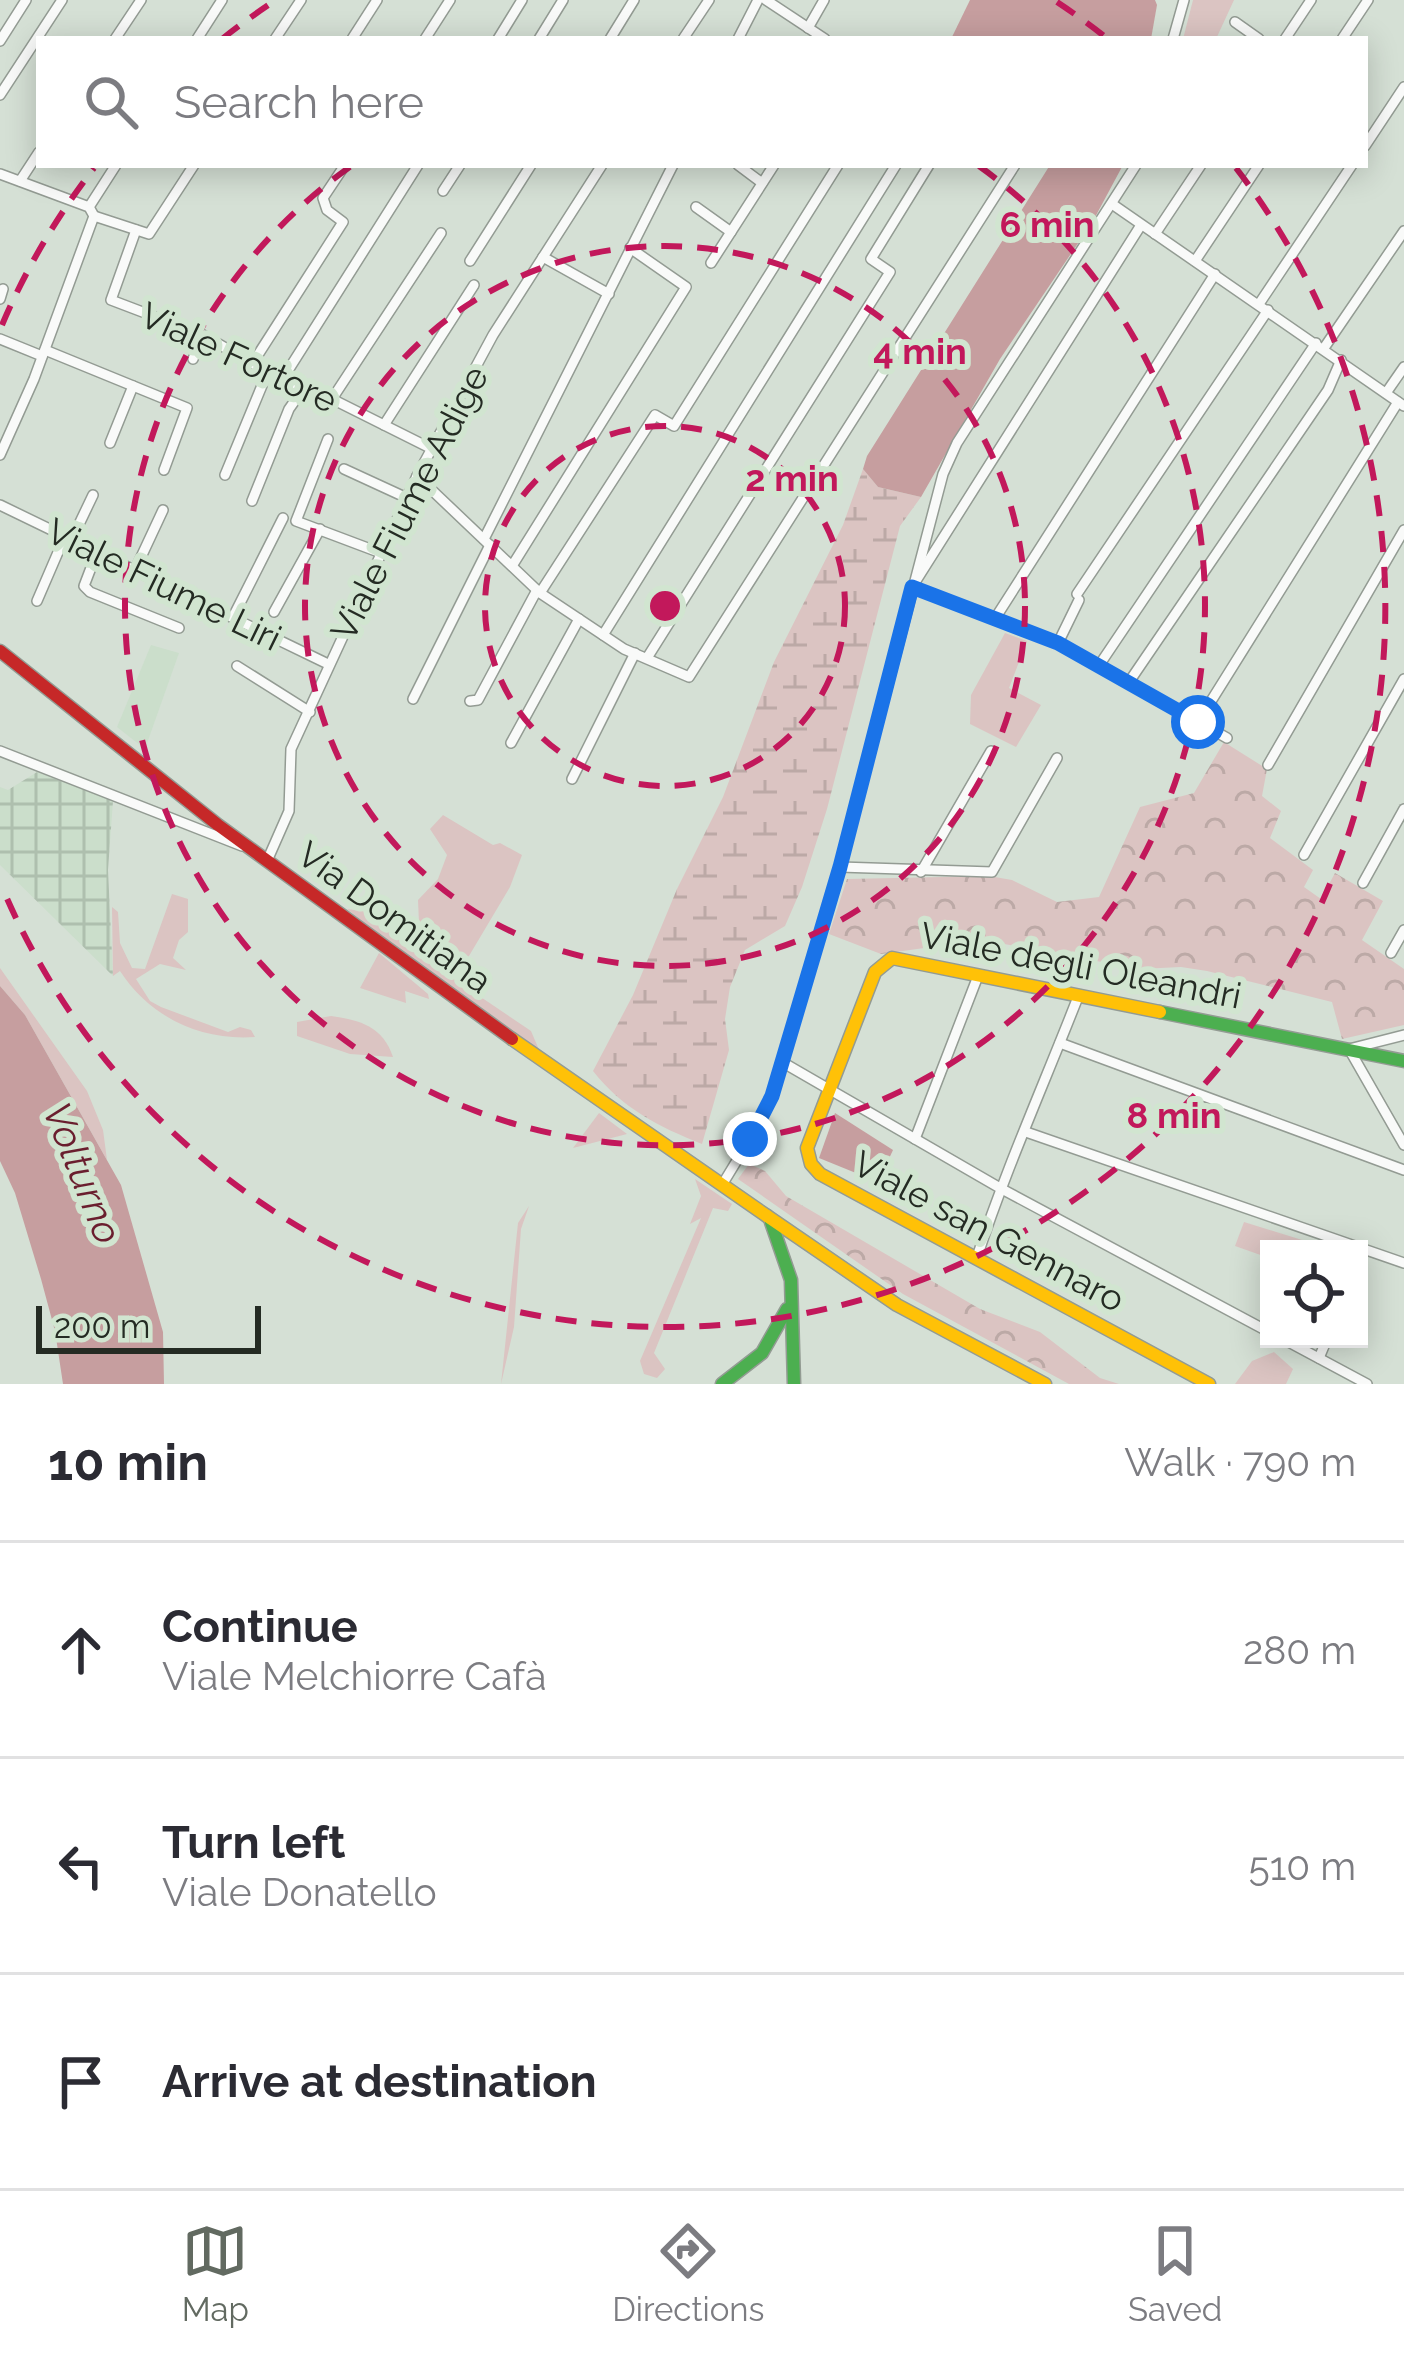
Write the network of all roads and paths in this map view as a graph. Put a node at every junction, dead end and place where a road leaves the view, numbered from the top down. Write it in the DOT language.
graph roads {
  1 [pos="26,0"];
  2 [pos="62,0"];
  3 [pos="140,0"];
  4 [pos="222,0"];
  5 [pos="301,0"];
  6 [pos="377,0"];
  7 [pos="450,0"];
  8 [pos="522,0"];
  9 [pos="563,0"];
  10 [pos="634,0"];
  11 [pos="709,0"];
  12 [pos="762,0"];
  13 [pos="824,0"];
  14 [pos="1184,0"];
  15 [pos="1310,0"];
  16 [pos="1367,0"];
  17 [pos="1235,22"];
  18 [pos="808,28"];
  19 [pos="39,36"];
  20 [pos="117,36"];
  21 [pos="199,36"];
  22 [pos="277,36"];
  23 [pos="354,36"];
  24 [pos="427,36"];
  25 [pos="500,36"];
  26 [pos="541,36"];
  27 [pos="612,36"];
  28 [pos="685,36"];
  29 [pos="740,36"];
  30 [pos="820,36"];
  31 [pos="1175,36"];
  32 [pos="1255,36"];
  33 [pos="1287,36"];
  34 [pos="1344,36"];
  35 [pos="36,40"];
  36 [pos="0,41"];
  37 [pos="1404,88"];
  38 [pos="0,95"];
  39 [pos="1368,142"];
  40 [pos="36,157"];
  41 [pos="114,168"];
  42 [pos="192,168"];
  43 [pos="342,168"];
  44 [pos="416,168"];
  45 [pos="458,168"];
  46 [pos="529,168"];
  47 [pos="600,168"];
  48 [pos="671,168"];
  49 [pos="742,168"];
  50 [pos="771,168"];
  51 [pos="836,168"];
  52 [pos="894,168"];
  53 [pos="927,168"];
  54 [pos="1013,168"];
  55 [pos="1134,168"];
  56 [pos="1199,168"];
  57 [pos="1256,168"];
  58 [pos="1350,168"];
  59 [pos="0,174"];
  60 [pos="20,181"];
  61 [pos="762,182"];
  62 [pos="443,191"];
  63 [pos="1112,204"];
  64 [pos="696,207"];
  65 [pos="91,212"];
  66 [pos="1142,225"];
  67 [pos="136,230"];
  68 [pos="1404,230"];
  69 [pos="731,232"];
  70 [pos="441,233"];
  71 [pos="1155,234"];
  72 [pos="630,248"];
  73 [pos="543,257"];
  74 [pos="470,261"];
  75 [pos="1195,261"];
  76 [pos="711,263"];
  77 [pos="1215,274"];
  78 [pos="473,285"];
  79 [pos="609,294"];
  80 [pos="1263,307"];
  81 [pos="203,335"];
  82 [pos="0,339"];
  83 [pos="1320,346"];
  84 [pos="43,353"];
  85 [pos="194,359"];
  86 [pos="1341,360"];
  87 [pos="254,362"];
  88 [pos="1404,367"];
  89 [pos="268,370"];
  90 [pos="283,380"];
  91 [pos="133,386"];
  92 [pos="301,392"];
  93 [pos="1386,393"];
  94 [pos="332,399"];
  95 [pos="1401,404"];
  96 [pos="384,425"];
  97 [pos="328,439"];
  98 [pos="110,443"];
  99 [pos="432,449"];
  100 [pos="0,455"];
  101 [pos="344,469"];
  102 [pos="164,470"];
  103 [pos="225,475"];
  104 [pos="417,476"];
  105 [pos="92,495"];
  106 [pos="406,498"];
  107 [pos="252,501"];
  108 [pos="0,505"];
  109 [pos="163,510"];
  110 [pos="283,518"];
  111 [pos="320,529"];
  112 [pos="1404,530"];
  113 [pos="68,538"];
  114 [pos="487,542"];
  115 [pos="98,552"];
  116 [pos="381,553"];
  117 [pos="512,566"];
  118 [pos="135,570"];
  119 [pos="912,587"];
  120 [pos="539,591"];
  121 [pos="37,601"];
  122 [pos="274,612"];
  123 [pos="233,617"];
  124 [pos="996,617"];
  125 [pos="580,619"];
  126 [pos="179,628"];
  127 [pos="603,634"];
  128 [pos="1058,643"];
  129 [pos="0,651"];
  130 [pos="635,653"];
  131 [pos="647,658"];
  132 [pos="328,664"];
  133 [pos="1100,664"];
  134 [pos="237,666"];
  135 [pos="1404,679"];
  136 [pos="1129,682"];
  137 [pos="413,699"];
  138 [pos="470,701"];
  139 [pos="310,712"];
  140 [pos="1198,722"];
  141 [pos="1227,738"];
  142 [pos="511,743"];
  143 [pos="0,751"];
  144 [pos="991,751"];
  145 [pos="1057,758"];
  146 [pos="1268,765"];
  147 [pos="572,779"];
  148 [pos="1404,809"];
  149 [pos="253,850"];
  150 [pos="1304,855"];
  151 [pos="267,861"];
  152 [pos="840,867"];
  153 [pos="920,872"];
  154 [pos="1363,883"];
  155 [pos="1404,930"];
  156 [pos="1391,953"];
  157 [pos="978,976"];
  158 [pos="1078,998"];
  159 [pos="1404,1035"];
  160 [pos="1060,1043"];
  161 [pos="1349,1049"];
  162 [pos="1404,1061"];
  163 [pos="782,1062"];
  164 [pos="832,1091"];
  165 [pos="1026,1132"];
  166 [pos="915,1139"];
  167 [pos="1404,1145"];
  168 [pos="1404,1170"];
  169 [pos="722,1185"];
  170 [pos="1000,1188"];
  171 [pos="767,1216"];
  172 [pos="1338,1240"];
  173 [pos="1368,1250"];
  174 [pos="976,1257"];
  175 [pos="1404,1263"];
  176 [pos="792,1297"];
  177 [pos="1260,1327"];
  178 [pos="1300,1348"];
  179 [pos="1323,1348"];
  180 [pos="1319,1358"];
  181 [pos="722,1384"];
  182 [pos="794,1384"];
  183 [pos="1045,1384"];
  184 [pos="1209,1384"];
  185 [pos="1367,1384"];
  1 -- 36 [label="street"];
  2 -- 19 [label="street"];
  3 -- 20 [label="street"];
  4 -- 21 [label="street"];
  5 -- 22 [label="street"];
  6 -- 23 [label="street"];
  7 -- 24 [label="street"];
  8 -- 25 [label="street"];
  9 -- 26 [label="street"];
  10 -- 27 [label="street"];
  11 -- 28 [label="street"];
  12 -- 18 [label="street"];
  12 -- 29 [label="street"];
  13 -- 18 [label="street"];
  14 -- 31 [label="street"];
  15 -- 33 [label="street"];
  16 -- 34 [label="street"];
  17 -- 32 [label="street"];
  18 -- 30 [label="street"];
  35 -- 38 [label="street"];
  37 -- 39 [label="street"];
  40 -- 60 [label="street"];
  41 -- 65 [label="street"];
  42 -- 67 [label="street"];
  43 -- 87 [label="street"];
  44 -- 90 [label="street"];
  45 -- 62 [label="street"];
  46 -- 74 [label="street"];
  47 -- 73 [label="street, Viale Fiume Adige"];
  48 -- 72 [label="street"];
  49 -- 61 [label="street"];
  50 -- 61 [label="street"];
  51 -- 120 [label="street"];
  52 -- 127 [label="street"];
  53 -- 131 [label="street"];
  54 -- 131 [label="street"];
  55 -- 63 [label="street"];
  56 -- 71 [label="street"];
  57 -- 75 [label="street"];
  58 -- 80 [label="street"];
  59 -- 60 [label="street"];
  60 -- 65 [label="street"];
  61 -- 69 [label="street"];
  63 -- 66 [label="street"];
  63 -- 119 [label="street"];
  64 -- 69 [label="street"];
  65 -- 67 [label="street"];
  65 -- 84 [label="street"];
  66 -- 71 [label="street"];
  66 -- 119 [label="street"];
  67 -- 81 [label="street, Viale Fortore"];
  68 -- 83 [label="street"];
  69 -- 76 [label="street"];
  70 -- 94 [label="street"];
  71 -- 75 [label="street"];
  72 -- 79 [label="street"];
  72 -- 117 [label="street"];
  73 -- 79 [label="street"];
  73 -- 99 [label="street, Viale Fiume Adige"];
  75 -- 77 [label="street"];
  77 -- 80 [label="street"];
  77 -- 124 [label="street"];
  78 -- 96 [label="street"];
  79 -- 114 [label="street"];
  80 -- 83 [label="street"];
  80 -- 128 [label="street"];
  81 -- 85 [label="street"];
  81 -- 87 [label="street, Viale Fortore"];
  82 -- 84 [label="street"];
  83 -- 86 [label="street"];
  83 -- 133 [label="street"];
  84 -- 91 [label="street"];
  84 -- 100 [label="street"];
  86 -- 93 [label="street"];
  86 -- 136 [label="street"];
  87 -- 89 [label="street, Viale Fortore"];
  88 -- 93 [label="street"];
  89 -- 90 [label="street, Viale Fortore"];
  89 -- 103 [label="street"];
  90 -- 92 [label="street, Viale Fortore"];
  91 -- 98 [label="street"];
  91 -- 102 [label="street"];
  92 -- 94 [label="street, Viale Fortore"];
  92 -- 107 [label="street"];
  93 -- 95 [label="street"];
  94 -- 96 [label="street, Viale Fortore"];
  95 -- 140 [label="street"];
  96 -- 99 [label="street, Viale Fortore"];
  97 -- 111 [label="street"];
  99 -- 104 [label="street, Viale Fiume Adige"];
  101 -- 106 [label="street"];
  104 -- 106 [label="street, Viale Fiume Adige"];
  104 -- 114 [label="street"];
  105 -- 113 [label="street"];
  106 -- 116 [label="street, Viale Fiume Adige"];
  108 -- 113 [label="street, Viale Fiume Liri"];
  109 -- 118 [label="street"];
  110 -- 123 [label="street"];
  111 -- 116 [label="street"];
  111 -- 122 [label="street"];
  112 -- 146 [label="street"];
  113 -- 115 [label="street, Viale Fiume Liri"];
  113 -- 121 [label="street"];
  114 -- 117 [label="street"];
  114 -- 137 [label="street"];
  115 -- 118 [label="street, Viale Fiume Liri"];
  115 -- 126 [label="street"];
  116 -- 132 [label="street, Viale Fiume Adige"];
  117 -- 120 [label="street"];
  118 -- 123 [label="street, Viale Fiume Liri"];
  119 -- 124 [label="street"];
  119 -- 152 [label="street"];
  120 -- 125 [label="street"];
  120 -- 138 [label="street"];
  123 -- 132 [label="street, Viale Fiume Liri"];
  124 -- 128 [label="street"];
  125 -- 127 [label="street"];
  125 -- 142 [label="street"];
  127 -- 130 [label="street"];
  128 -- 133 [label="street"];
  129 -- 149 [label="main road, Via Domitiana"];
  130 -- 131 [label="street"];
  130 -- 147 [label="street"];
  132 -- 139 [label="street, Viale Fiume Adige"];
  133 -- 136 [label="street"];
  134 -- 139 [label="street"];
  135 -- 150 [label="street"];
  136 -- 140 [label="street"];
  139 -- 151 [label="street, Viale Fiume Adige"];
  140 -- 141 [label="street"];
  143 -- 149 [label="street"];
  144 -- 153 [label="street"];
  145 -- 153 [label="street"];
  148 -- 154 [label="street"];
  149 -- 151 [label="main road, Via Domitiana"];
  151 -- 169 [label="main road, Via Domitiana"];
  152 -- 153 [label="street"];
  152 -- 163 [label="street"];
  155 -- 156 [label="street"];
  157 -- 158 [label="main road, Viale degli Oleandri"];
  157 -- 164 [label="main road, Viale degli Oleandri"];
  157 -- 166 [label="street"];
  158 -- 160 [label="street"];
  158 -- 161 [label="main road, Viale degli Oleandri"];
  159 -- 161 [label="street"];
  160 -- 165 [label="street"];
  160 -- 168 [label="street"];
  161 -- 162 [label="main road, Viale degli Oleandri"];
  161 -- 167 [label="street"];
  163 -- 164 [label="street"];
  163 -- 169 [label="street"];
  164 -- 166 [label="street"];
  164 -- 174 [label="main road, Viale san Gennaro"];
  165 -- 170 [label="street"];
  165 -- 172 [label="street"];
  166 -- 170 [label="street"];
  169 -- 171 [label="main road, Via Domitiana"];
  170 -- 174 [label="street"];
  170 -- 177 [label="street"];
  171 -- 176 [label="main road"];
  171 -- 183 [label="main road, Via Domitiana"];
  173 -- 175 [label="street"];
  174 -- 184 [label="main road, Viale san Gennaro"];
  176 -- 181 [label="main road"];
  176 -- 182 [label="main road"];
  178 -- 180 [label="street"];
  179 -- 180 [label="street"];
  180 -- 185 [label="street"];
}
